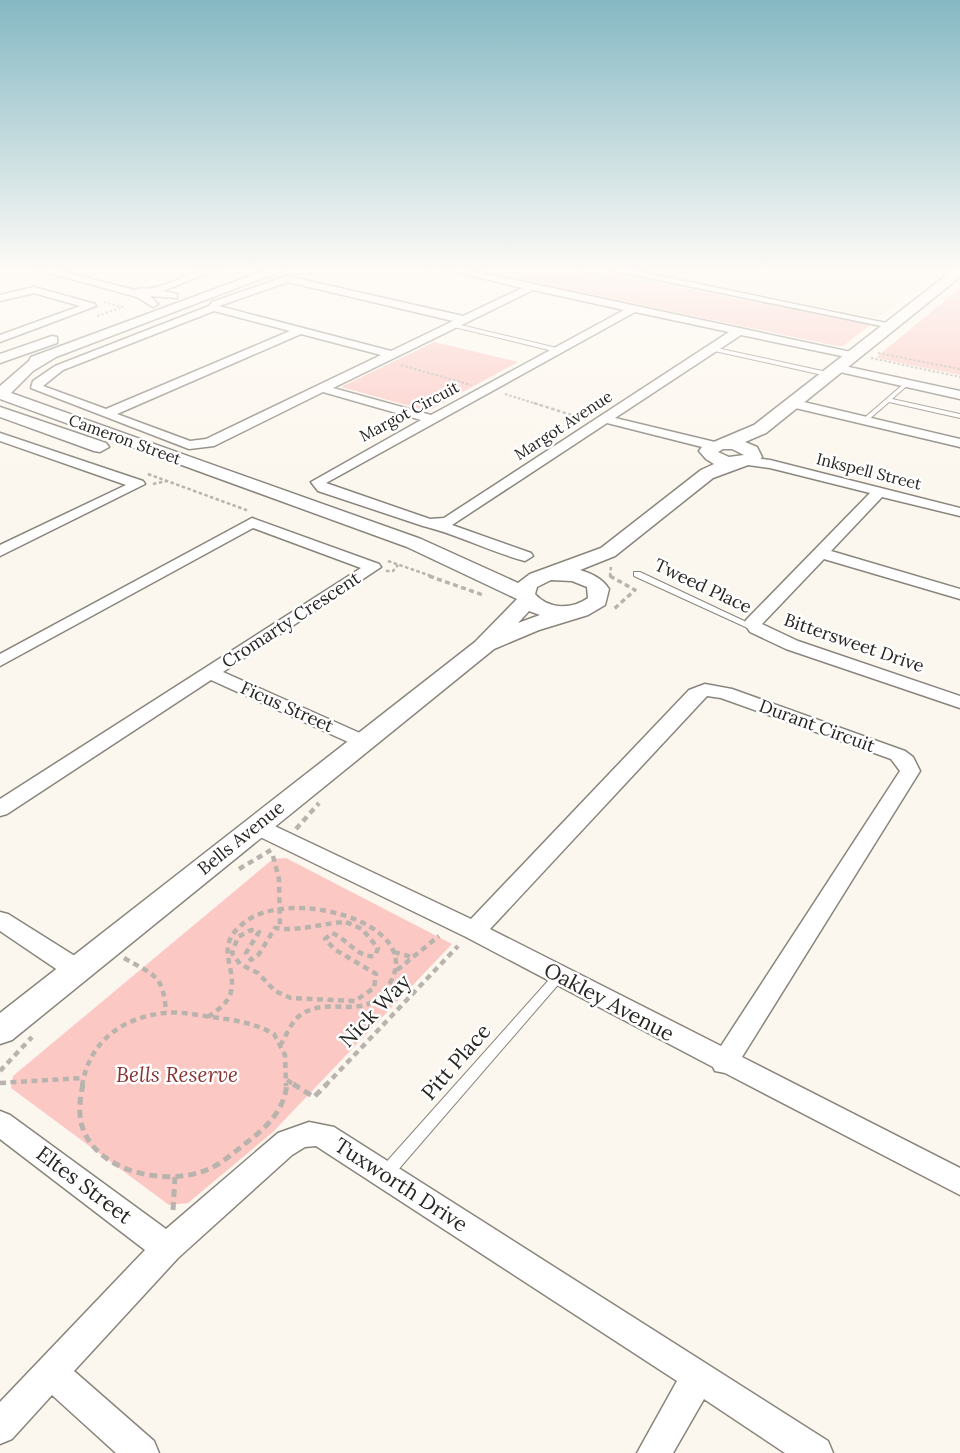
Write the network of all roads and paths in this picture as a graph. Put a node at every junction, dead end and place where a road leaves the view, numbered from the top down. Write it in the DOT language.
graph roads {
  1 [pos="50,338"];
  2 [pos="102,338"];
  3 [pos="135,338"];
  4 [pos="284,338"];
  5 [pos="323,338"];
  6 [pos="426,338"];
  7 [pos="506,338"];
  8 [pos="580,338"];
  9 [pos="728,338"];
  10 [pos="770,338"];
  11 [pos="874,338"];
  12 [pos="712,349"];
  13 [pos="557,350"];
  14 [pos="851,355"];
  15 [pos="50,356"];
  16 [pos="388,357"];
  17 [pos="0,359"];
  18 [pos="831,371"];
  19 [pos="0,374"];
  20 [pos="960,377"];
  21 [pos="906,383"];
  22 [pos="325,388"];
  23 [pos="486,389"];
  24 [pos="0,394"];
  25 [pos="960,395"];
  26 [pos="887,400"];
  27 [pos="791,403"];
  28 [pos="0,414"];
  29 [pos="106,414"];
  30 [pos="960,416"];
  31 [pos="431,419"];
  32 [pos="601,421"];
  33 [pos="864,421"];
  34 [pos="760,429"];
  35 [pos="0,437"];
  36 [pos="960,443"];
  37 [pos="714,454"];
  38 [pos="745,456"];
  39 [pos="770,464"];
  40 [pos="250,485"];
  41 [pos="880,491"];
  42 [pos="960,512"];
  43 [pos="440,524"];
  44 [pos="3,546"];
  45 [pos="821,553"];
  46 [pos="525,556"];
  47 [pos="612,556"];
  48 [pos="457,564"];
  49 [pos="637,574"];
  50 [pos="547,575"];
  51 [pos="594,583"];
  52 [pos="960,594"];
  53 [pos="525,597"];
  54 [pos="571,612"];
  55 [pos="610,612"];
  56 [pos="756,628"];
  57 [pos="484,647"];
  58 [pos="0,661"];
  59 [pos="210,673"];
  60 [pos="960,702"];
  61 [pos="364,742"];
  62 [pos="320,802"];
  63 [pos="0,809"];
  64 [pos="256,826"];
  65 [pos="279,848"];
  66 [pos="233,873"];
  67 [pos="283,908"];
  68 [pos="0,920"];
  69 [pos="353,921"];
  70 [pos="280,928"];
  71 [pos="439,936"];
  72 [pos="381,937"];
  73 [pos="466,939"];
  74 [pos="374,941"];
  75 [pos="230,944"];
  76 [pos="137,951"];
  77 [pos="394,952"];
  78 [pos="234,957"];
  79 [pos="412,957"];
  80 [pos="116,958"];
  81 [pos="225,958"];
  82 [pos="77,970"];
  83 [pos="397,970"];
  84 [pos="559,976"];
  85 [pos="166,1012"];
  86 [pos="206,1018"];
  87 [pos="0,1031"];
  88 [pos="38,1032"];
  89 [pos="275,1035"];
  90 [pos="285,1036"];
  91 [pos="281,1044"];
  92 [pos="724,1063"];
  93 [pos="0,1071"];
  94 [pos="83,1078"];
  95 [pos="288,1080"];
  96 [pos="0,1083"];
  97 [pos="0,1124"];
  98 [pos="385,1175"];
  99 [pos="176,1177"];
  100 [pos="960,1182"];
  101 [pos="173,1214"];
  102 [pos="167,1248"];
  103 [pos="52,1373"];
  104 [pos="698,1377"];
  105 [pos="0,1427"];
  106 [pos="142,1453"];
  107 [pos="654,1453"];
  108 [pos="816,1453"];
  1 -- 17 [label="street"];
  2 -- 15 [label="street"];
  3 -- 29 [label="street"];
  4 -- 29 [label="street"];
  5 -- 16 [label="street"];
  6 -- 16 [label="street"];
  7 -- 13 [label="lane"];
  8 -- 13 [label="street, Margot Circuit"];
  9 -- 12 [label="street, Margot Avenue"];
  10 -- 14 [label="street"];
  11 -- 14 [label="street"];
  12 -- 18 [label="lane"];
  12 -- 32 [label="street, Margot Avenue"];
  13 -- 23 [label="street, Margot Circuit"];
  14 -- 18 [label="street"];
  14 -- 20 [label="path"];
  15 -- 19 [label="street"];
  15 -- 24 [label="street"];
  16 -- 22 [label="street"];
  16 -- 23 [label="path"];
  18 -- 21 [label="street"];
  18 -- 27 [label="street"];
  21 -- 25 [label="street"];
  21 -- 26 [label="lane"];
  22 -- 29 [label="street"];
  22 -- 31 [label="street"];
  23 -- 31 [label="street, Margot Circuit"];
  23 -- 32 [label="path"];
  24 -- 40 [label="street, Cameron Street"];
  26 -- 30 [label="lane"];
  26 -- 33 [label="lane"];
  27 -- 33 [label="street"];
  27 -- 34 [label="street"];
  28 -- 40 [label="street, Cameron Street"];
  31 -- 43 [label="street, Margot Circuit"];
  32 -- 37 [label="street"];
  32 -- 43 [label="street, Margot Avenue"];
  33 -- 36 [label="street"];
  34 -- 37 [label="street"];
  34 -- 38 [label="street"];
  35 -- 44 [label="street"];
  37 -- 38 [label="street"];
  37 -- 38 [label="street"];
  37 -- 47 [label="street"];
  38 -- 39 [label="street"];
  39 -- 41 [label="street, Inkspell Street"];
  40 -- 48 [label="street, Cameron Street"];
  41 -- 42 [label="street, Inkspell Street"];
  41 -- 45 [label="street, Bittersweet Drive"];
  43 -- 46 [label="street"];
  45 -- 52 [label="street"];
  45 -- 56 [label="street, Bittersweet Drive"];
  47 -- 50 [label="street"];
  47 -- 51 [label="street"];
  47 -- 55 [label="path"];
  48 -- 50 [label="street"];
  48 -- 53 [label="street, Cameron Street"];
  49 -- 56 [label="lane, Tweed Place"];
  50 -- 51 [label="street"];
  50 -- 53 [label="street"];
  51 -- 54 [label="street"];
  53 -- 54 [label="street, Cameron Street"];
  53 -- 57 [label="street"];
  54 -- 57 [label="street"];
  56 -- 60 [label="street, Bittersweet Drive"];
  57 -- 61 [label="street, Bells Avenue"];
  58 -- 59 [label="street, Cromarty Crescent"];
  59 -- 61 [label="street, Ficus Street"];
  59 -- 63 [label="street, Cromarty Crescent"];
  61 -- 64 [label="street, Bells Avenue"];
  62 -- 65 [label="path"];
  64 -- 65 [label="street, Oakley Avenue"];
  64 -- 80 [label="street, Bells Avenue"];
  65 -- 66 [label="path"];
  65 -- 67 [label="path"];
  65 -- 73 [label="street, Oakley Avenue"];
  67 -- 69 [label="path"];
  67 -- 70 [label="path"];
  67 -- 75 [label="path"];
  68 -- 82 [label="street"];
  69 -- 70 [label="path"];
  69 -- 72 [label="path"];
  69 -- 74 [label="path"];
  70 -- 75 [label="path"];
  71 -- 79 [label="path"];
  72 -- 74 [label="path"];
  72 -- 77 [label="path"];
  73 -- 84 [label="street, Oakley Avenue"];
  73 -- 92 [label="street, Durant Circuit"];
  73 -- 95 [label="path, Nick Way"];
  74 -- 78 [label="path"];
  75 -- 78 [label="path"];
  75 -- 81 [label="path"];
  76 -- 80 [label="path"];
  77 -- 79 [label="path"];
  77 -- 83 [label="path"];
  78 -- 81 [label="path"];
  79 -- 83 [label="path"];
  80 -- 82 [label="street, Bells Avenue"];
  80 -- 85 [label="path"];
  81 -- 86 [label="path"];
  82 -- 87 [label="street, Bells Avenue"];
  83 -- 90 [label="path"];
  84 -- 92 [label="street, Oakley Avenue"];
  84 -- 98 [label="lane, Pitt Place"];
  85 -- 86 [label="path"];
  85 -- 94 [label="path"];
  86 -- 89 [label="path"];
  88 -- 93 [label="path"];
  89 -- 90 [label="path"];
  89 -- 91 [label="path"];
  90 -- 91 [label="path"];
  91 -- 95 [label="path"];
  92 -- 100 [label="street, Oakley Avenue"];
  94 -- 96 [label="path"];
  94 -- 99 [label="path"];
  95 -- 99 [label="path"];
  97 -- 102 [label="street, Eltes Street"];
  98 -- 102 [label="street, Tuxworth Drive"];
  98 -- 104 [label="street, Tuxworth Drive"];
  99 -- 101 [label="path"];
  102 -- 103 [label="street, Tuxworth Drive"];
  103 -- 105 [label="street, Tuxworth Drive"];
  103 -- 106 [label="street"];
  104 -- 107 [label="street"];
  104 -- 108 [label="street, Tuxworth Drive"];
}
